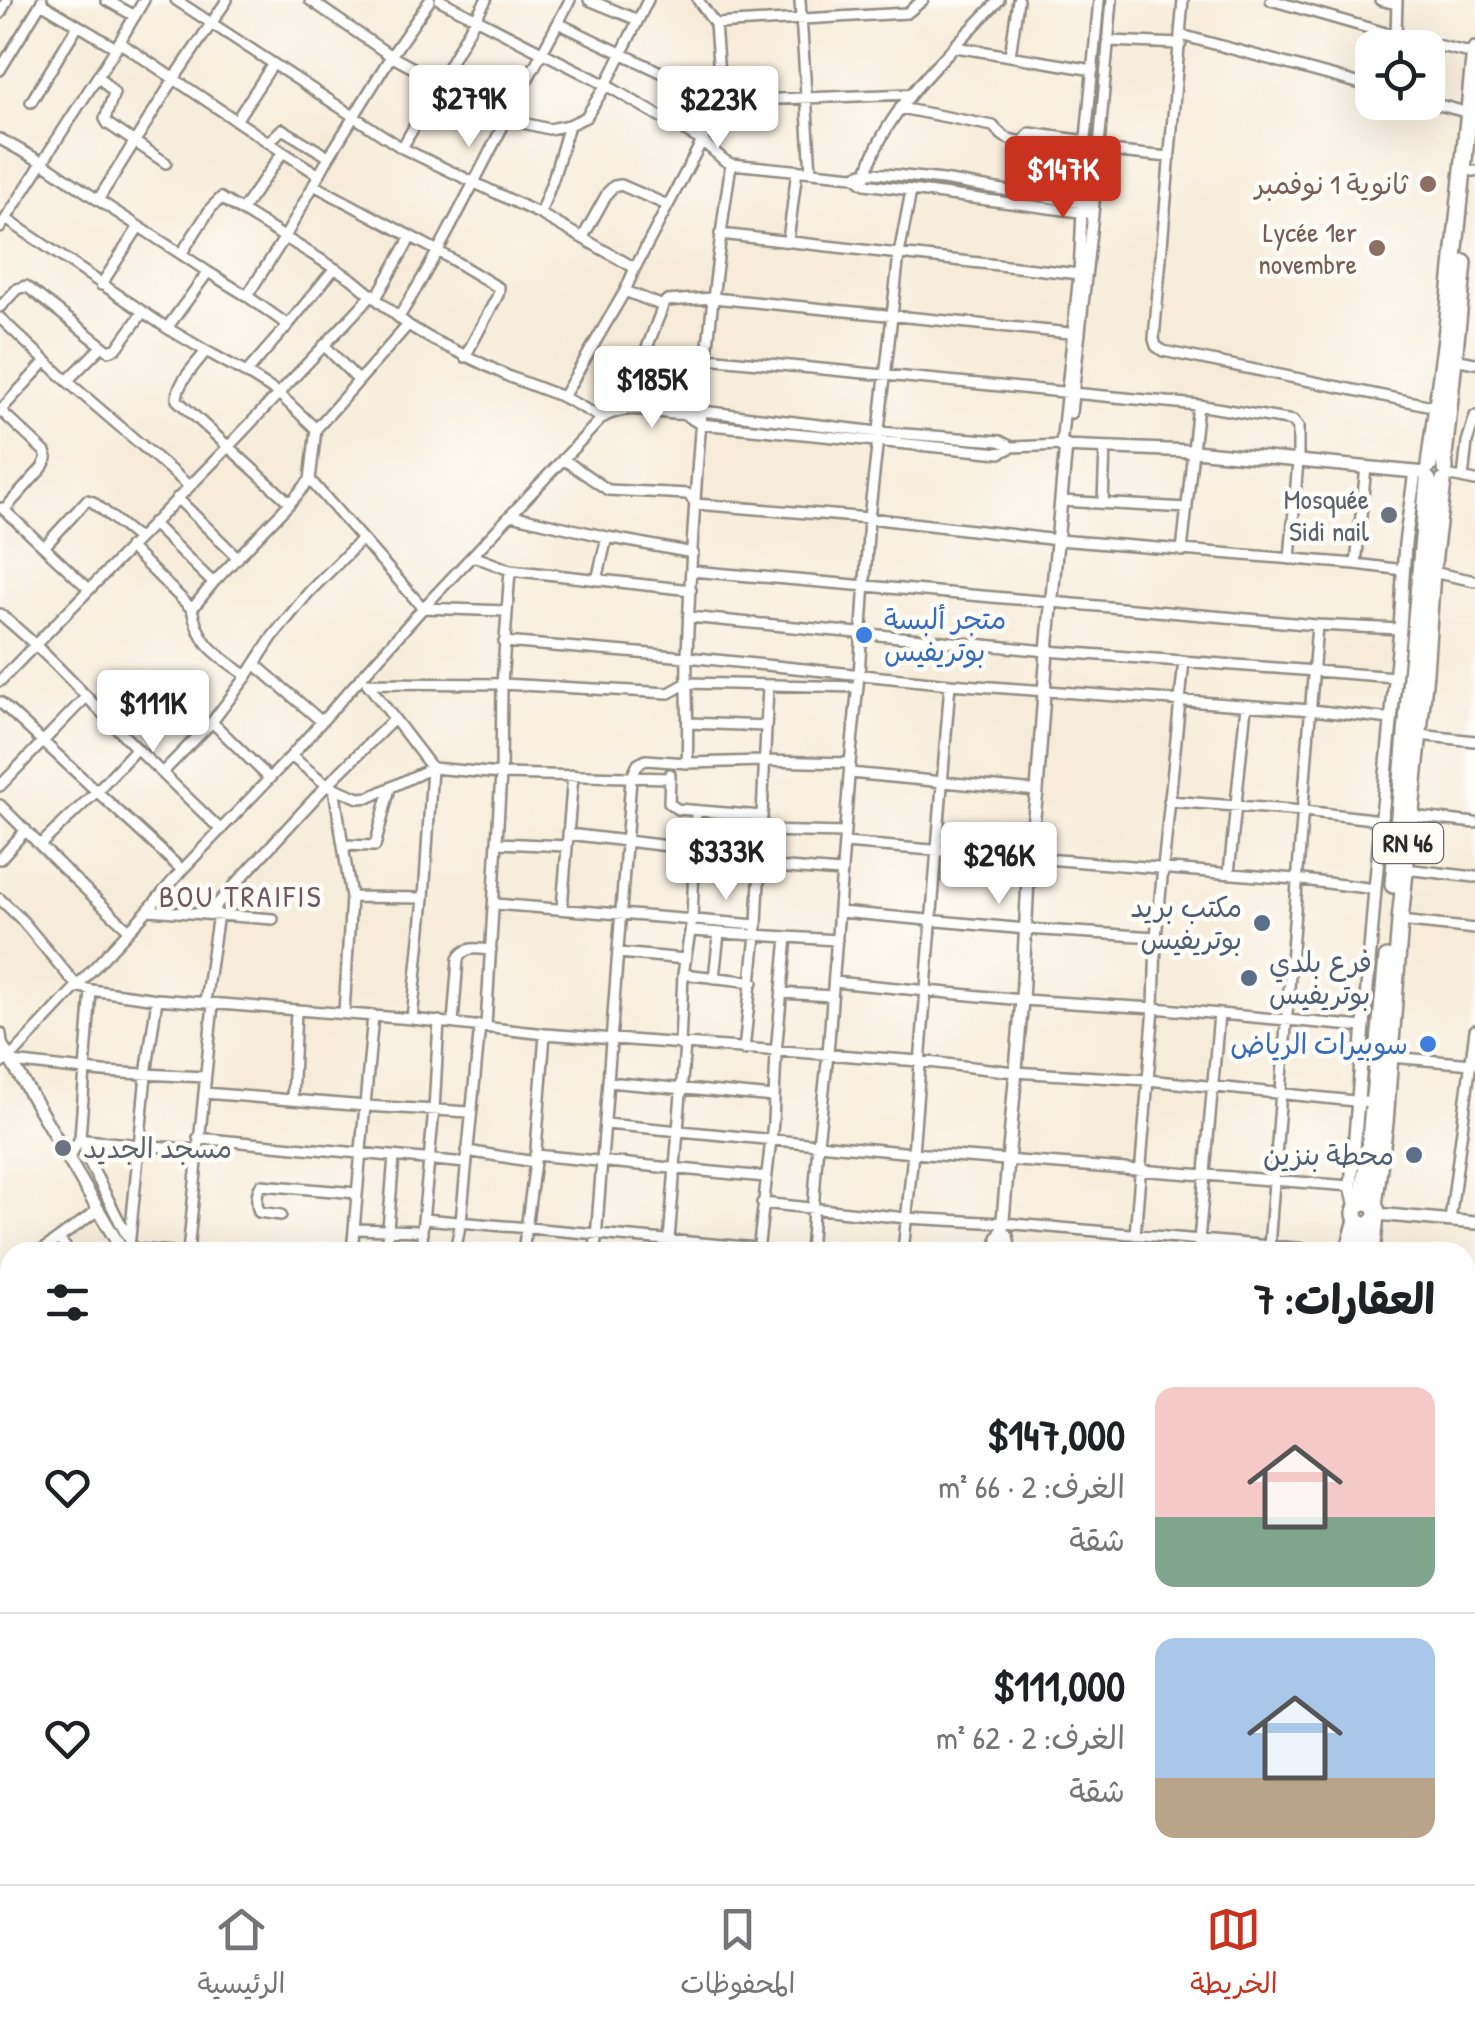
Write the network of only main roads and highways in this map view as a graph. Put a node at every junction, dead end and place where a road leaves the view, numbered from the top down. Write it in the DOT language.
graph roads {
  1 [pos="1475,52"];
  2 [pos="1475,152"];
  3 [pos="1474,171"];
  4 [pos="1437,474"];
  5 [pos="1365,1212"];
  6 [pos="1361,1242"];
  7 [pos="1370,1242"];
  1 -- 4 [label="highway, RN 46"];
  2 -- 3 [label="highway, RN 46"];
  3 -- 4 [label="highway, RN 46"];
  4 -- 5 [label="highway, RN 46"];
  4 -- 5 [label="highway, RN 46"];
  5 -- 6 [label="highway, RN 46"];
  5 -- 7 [label="highway, RN 46"];
}
